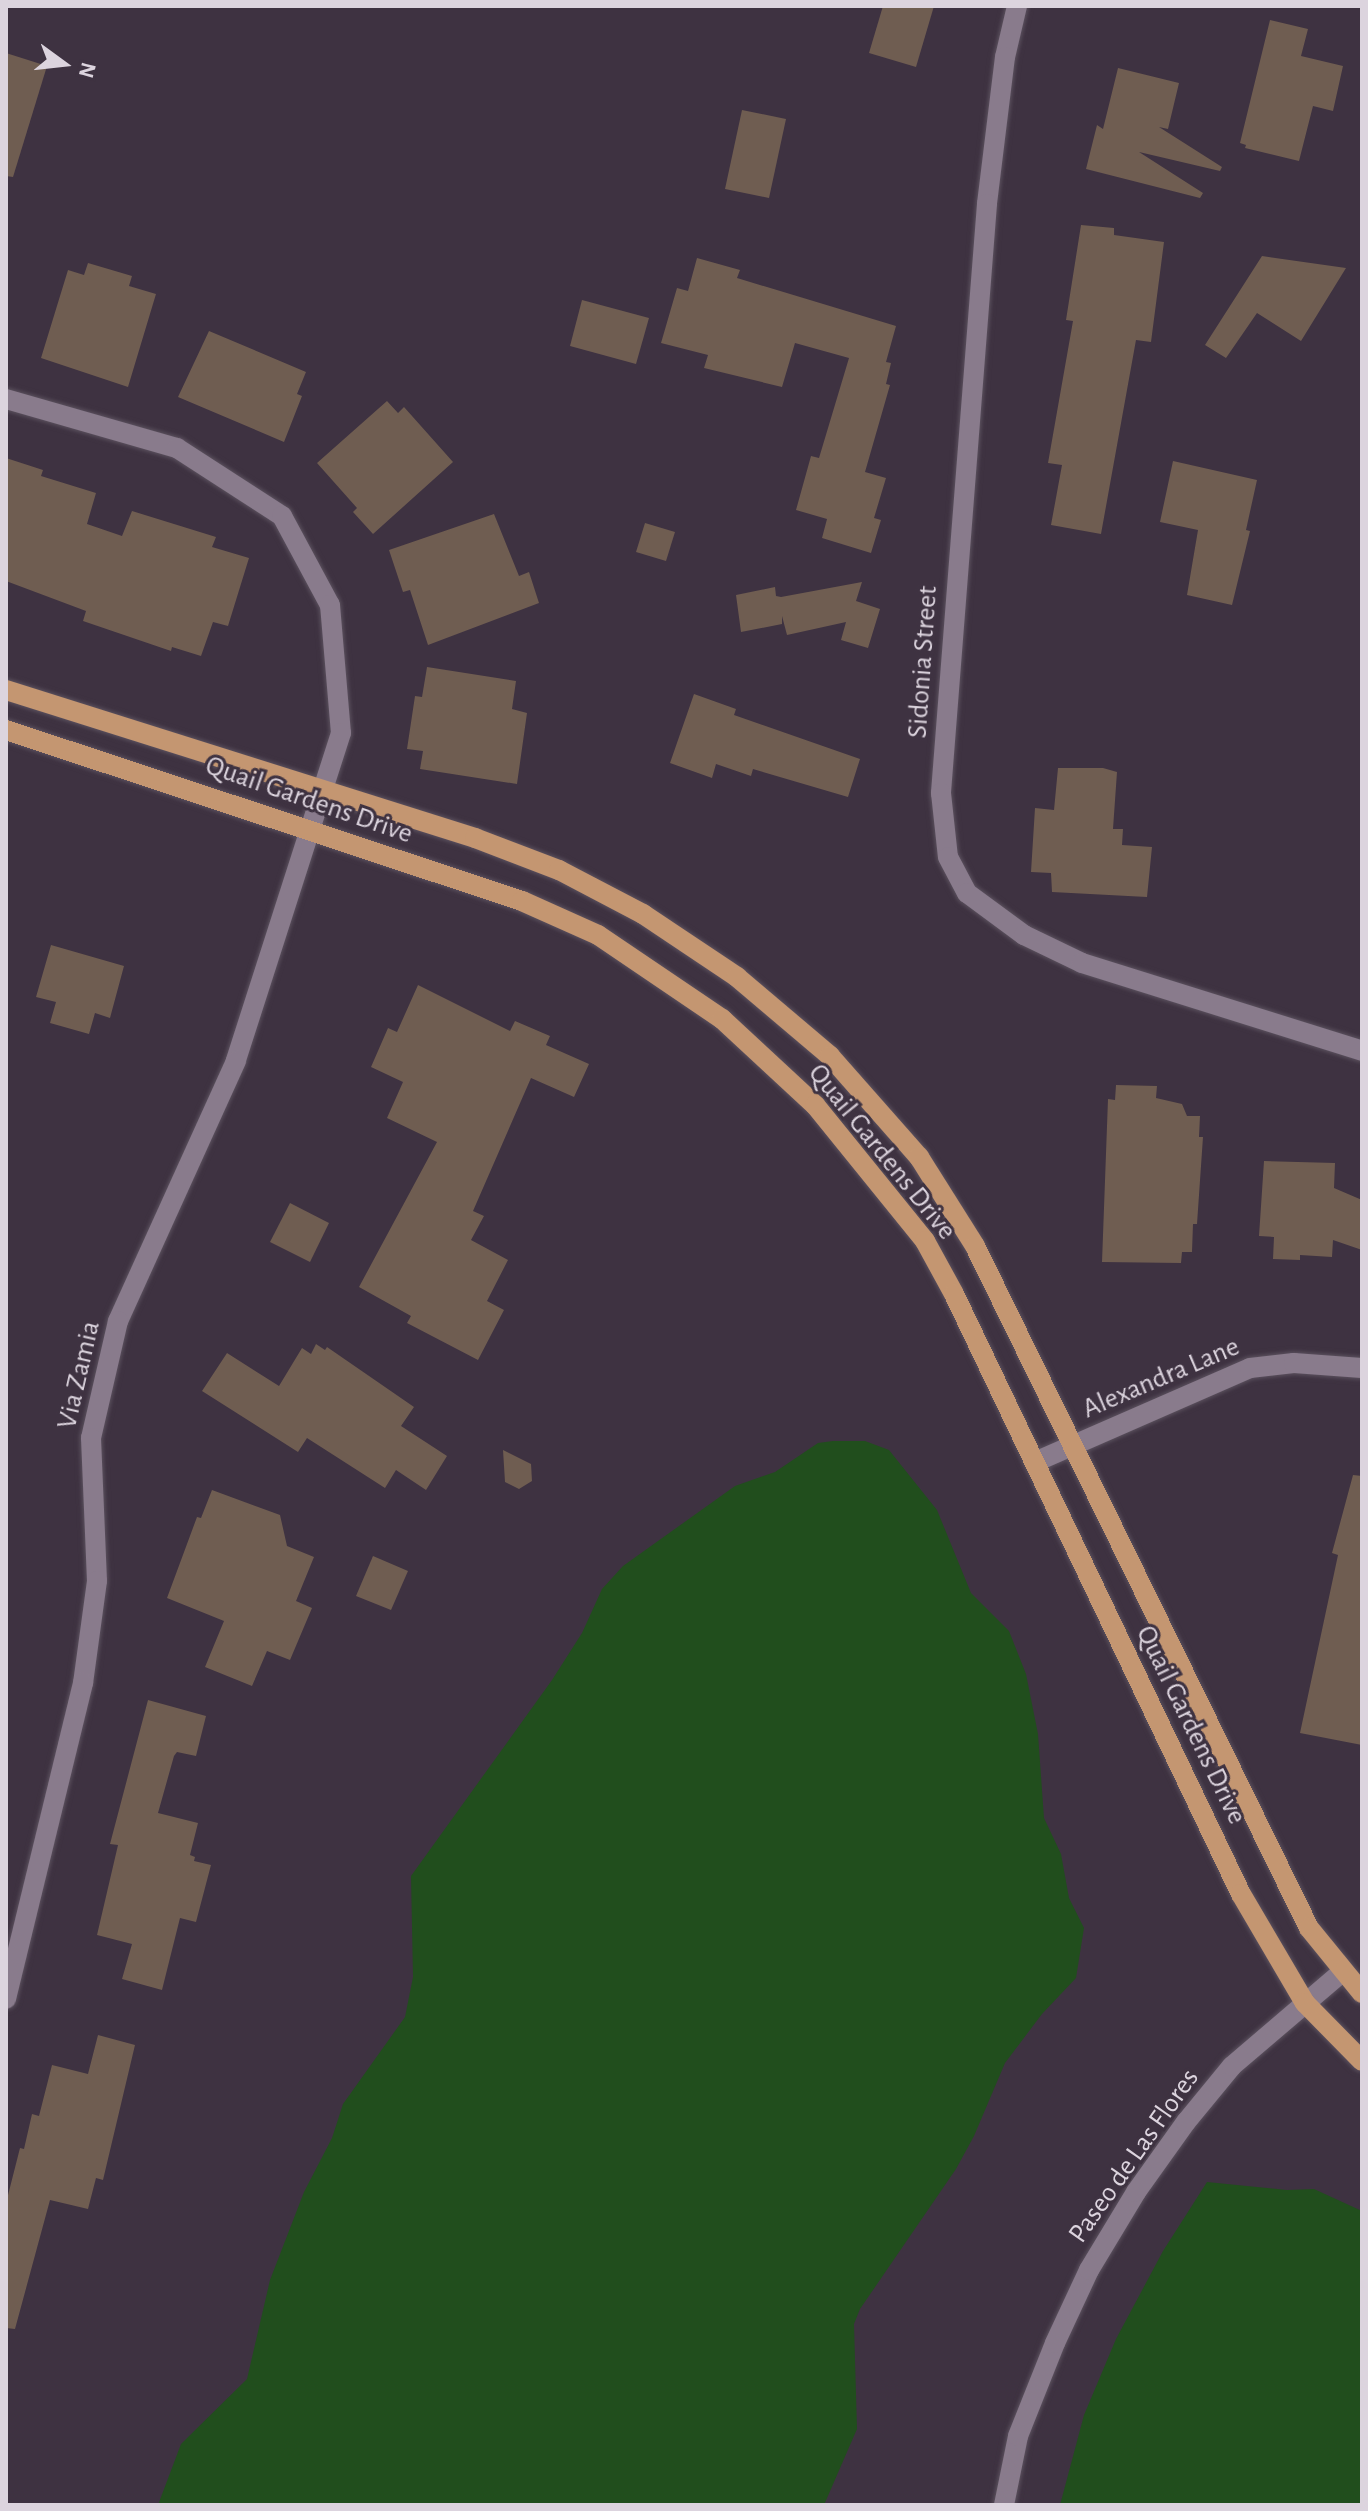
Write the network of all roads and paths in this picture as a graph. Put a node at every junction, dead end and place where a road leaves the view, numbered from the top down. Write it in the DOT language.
graph roads {
  1 [pos="1017,6"];
  2 [pos="6,399"];
  3 [pos="6,690"];
  4 [pos="6,730"];
  5 [pos="321,790"];
  6 [pos="309,830"];
  7 [pos="1362,1051"];
  8 [pos="1362,1368"];
  9 [pos="1073,1445"];
  10 [pos="1035,1462"];
  11 [pos="1342,1972"];
  12 [pos="1362,1993"];
  13 [pos="6,1999"];
  14 [pos="1305,2003"];
  15 [pos="1362,2061"];
  16 [pos="1004,2505"];
  1 -- 7 [label="street, Sidonia Street"];
  2 -- 5 [label="street, Via Zamia"];
  3 -- 5 [label="main road, Quail Gardens Drive"];
  4 -- 6 [label="main road, Quail Gardens Drive"];
  5 -- 6 [label="street, Via Zamia"];
  5 -- 9 [label="main road, Quail Gardens Drive"];
  6 -- 10 [label="main road, Quail Gardens Drive"];
  6 -- 13 [label="street, Via Zamia"];
  8 -- 9 [label="street, Alexandra Lane"];
  9 -- 10 [label="street, Alexandra Lane"];
  9 -- 11 [label="main road, Quail Gardens Drive"];
  10 -- 14 [label="main road, Quail Gardens Drive"];
  11 -- 12 [label="main road, Quail Gardens Drive"];
  11 -- 14 [label="street, Paseo de Las Flores"];
  14 -- 15 [label="main road, Quail Gardens Drive"];
  14 -- 16 [label="street, Paseo de Las Flores"];
}
